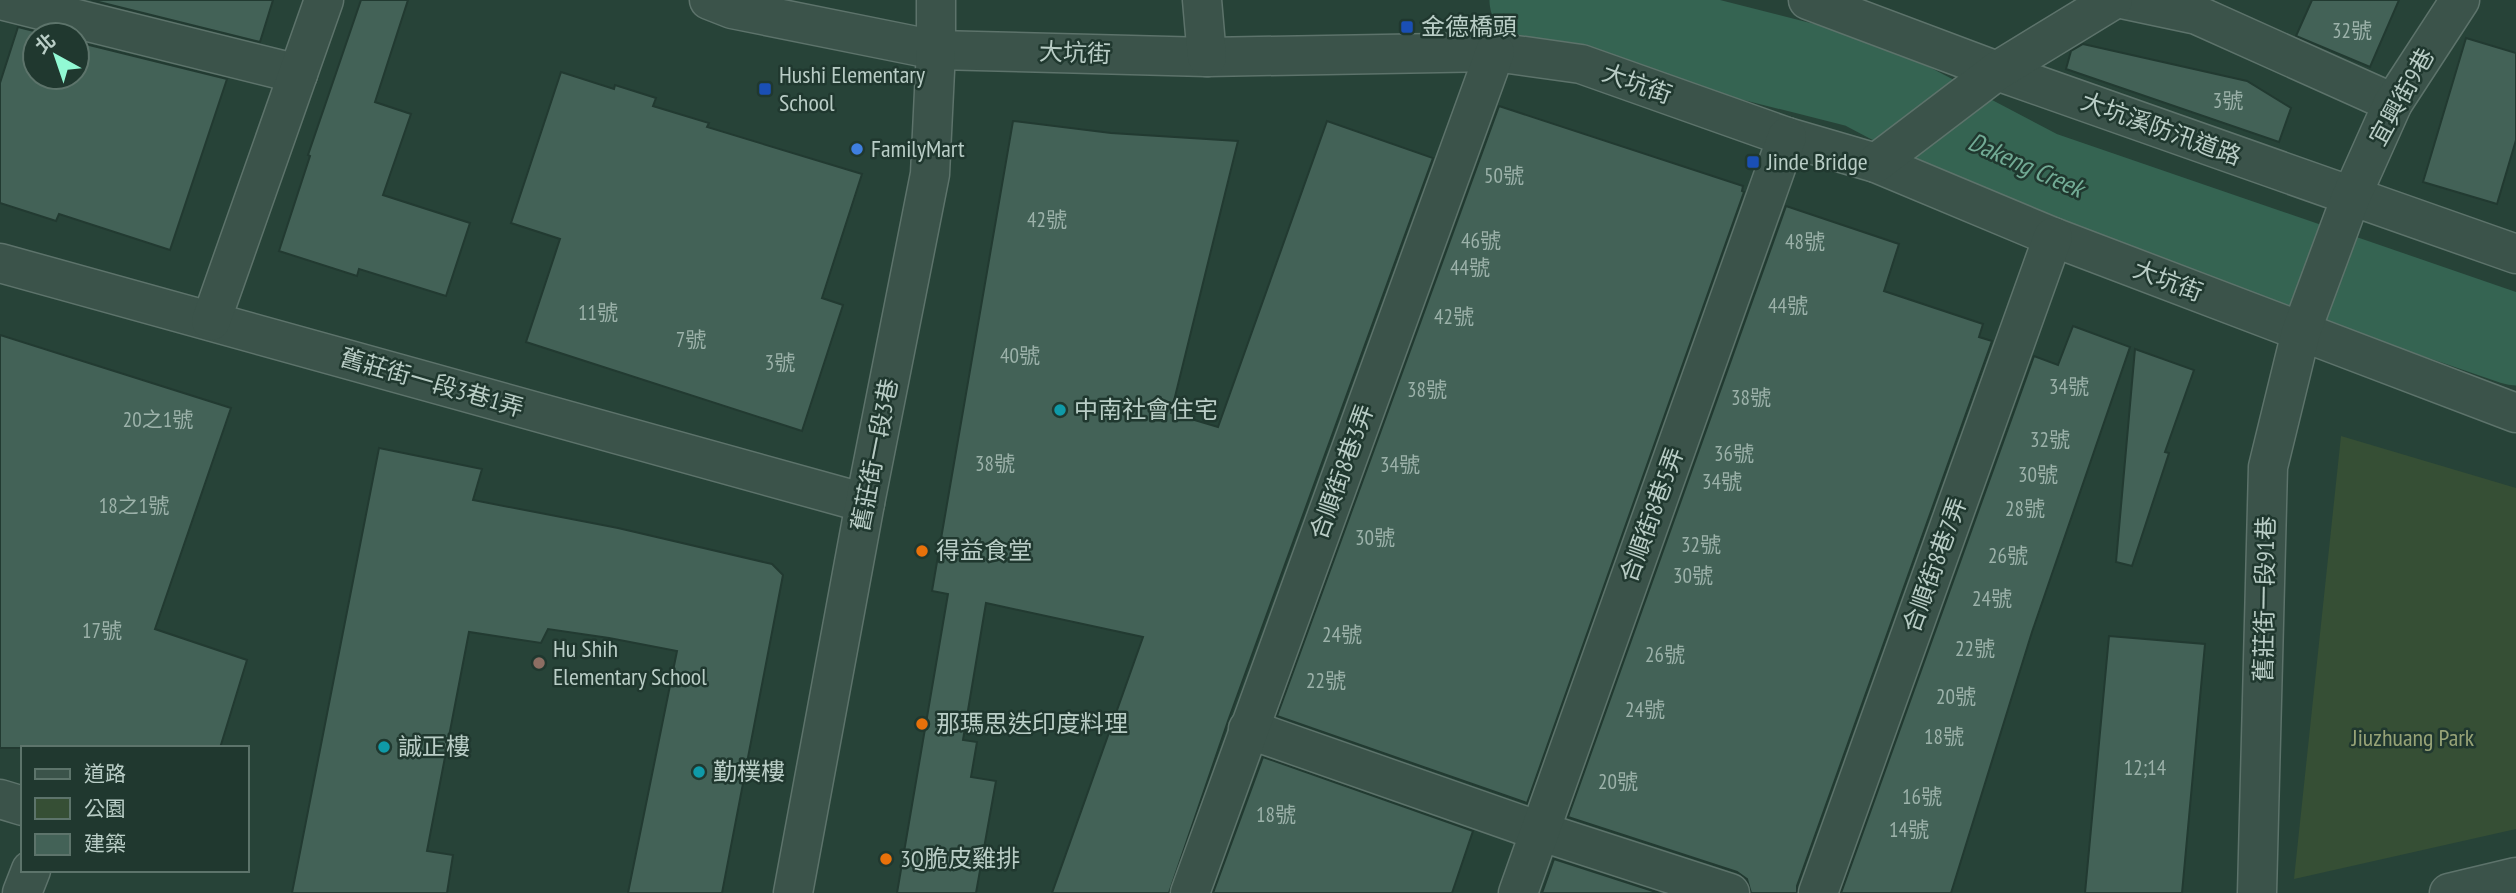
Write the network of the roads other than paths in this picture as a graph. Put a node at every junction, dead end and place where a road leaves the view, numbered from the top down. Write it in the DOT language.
graph roads {
  1 [pos="0,0"];
  2 [pos="324,0"];
  3 [pos="709,0"];
  4 [pos="1808,0"];
  5 [pos="2113,0"];
  6 [pos="2126,0"];
  7 [pos="2460,0"];
  8 [pos="936,22"];
  9 [pos="1204,29"];
  10 [pos="1495,52"];
  11 [pos="1997,71"];
  12 [pos="298,74"];
  13 [pos="2393,103"];
  14 [pos="1787,137"];
  15 [pos="1875,163"];
  16 [pos="2351,197"];
  17 [pos="2053,237"];
  18 [pos="2516,254"];
  19 [pos="0,263"];
  20 [pos="211,321"];
  21 [pos="2306,322"];
  22 [pos="2516,413"];
  23 [pos="865,503"];
  24 [pos="1248,729"];
  25 [pos="0,799"];
  26 [pos="21,805"];
  27 [pos="1539,831"];
  28 [pos="30,872"];
  29 [pos="2516,877"];
  30 [pos="22,893"];
  31 [pos="793,893"];
  32 [pos="1190,893"];
  33 [pos="1518,893"];
  34 [pos="1730,893"];
  35 [pos="1818,893"];
  36 [pos="2257,893"];
  37 [pos="2449,893"];
  1 -- 12 [label="street"];
  2 -- 12 [label="street"];
  3 -- 8 [label="street, 大坑街"];
  4 -- 11 [label="street, 大坑溪防汛道路"];
  5 -- 11 [label="street"];
  6 -- 13 [label="street"];
  7 -- 13 [label="street, 宜興街9巷"];
  8 -- 9 [label="street, 大坑街"];
  8 -- 23 [label="street, 舊莊街一段3巷"];
  9 -- 10 [label="street, 大坑街"];
  10 -- 14 [label="street, 大坑街"];
  10 -- 24 [label="street, 合順街8巷3弄"];
  11 -- 15 [label="street"];
  11 -- 16 [label="street, 大坑溪防汛道路"];
  12 -- 20 [label="street"];
  13 -- 16 [label="street, 宜興街9巷"];
  14 -- 15 [label="street, 大坑街"];
  14 -- 27 [label="street, 合順街8巷5弄"];
  15 -- 17 [label="street, 大坑街"];
  16 -- 18 [label="street, 大坑溪防汛道路"];
  16 -- 21 [label="street, 宜興街9巷"];
  17 -- 21 [label="street, 大坑街"];
  17 -- 35 [label="street, 合順街8巷7弄"];
  19 -- 20 [label="street, 舊莊街一段3巷1弄"];
  20 -- 23 [label="street, 舊莊街一段3巷1弄"];
  21 -- 22 [label="street, 大坑街"];
  21 -- 36 [label="street, 舊莊街一段91巷"];
  23 -- 31 [label="street, 舊莊街一段3巷"];
  24 -- 27 [label="street"];
  24 -- 32 [label="street, 合順街8巷3弄"];
  25 -- 26 [label="street"];
  27 -- 33 [label="street, 合順街8巷5弄"];
  27 -- 34 [label="street"];
  28 -- 30 [label="street"];
  29 -- 37 [label="street"];
}
